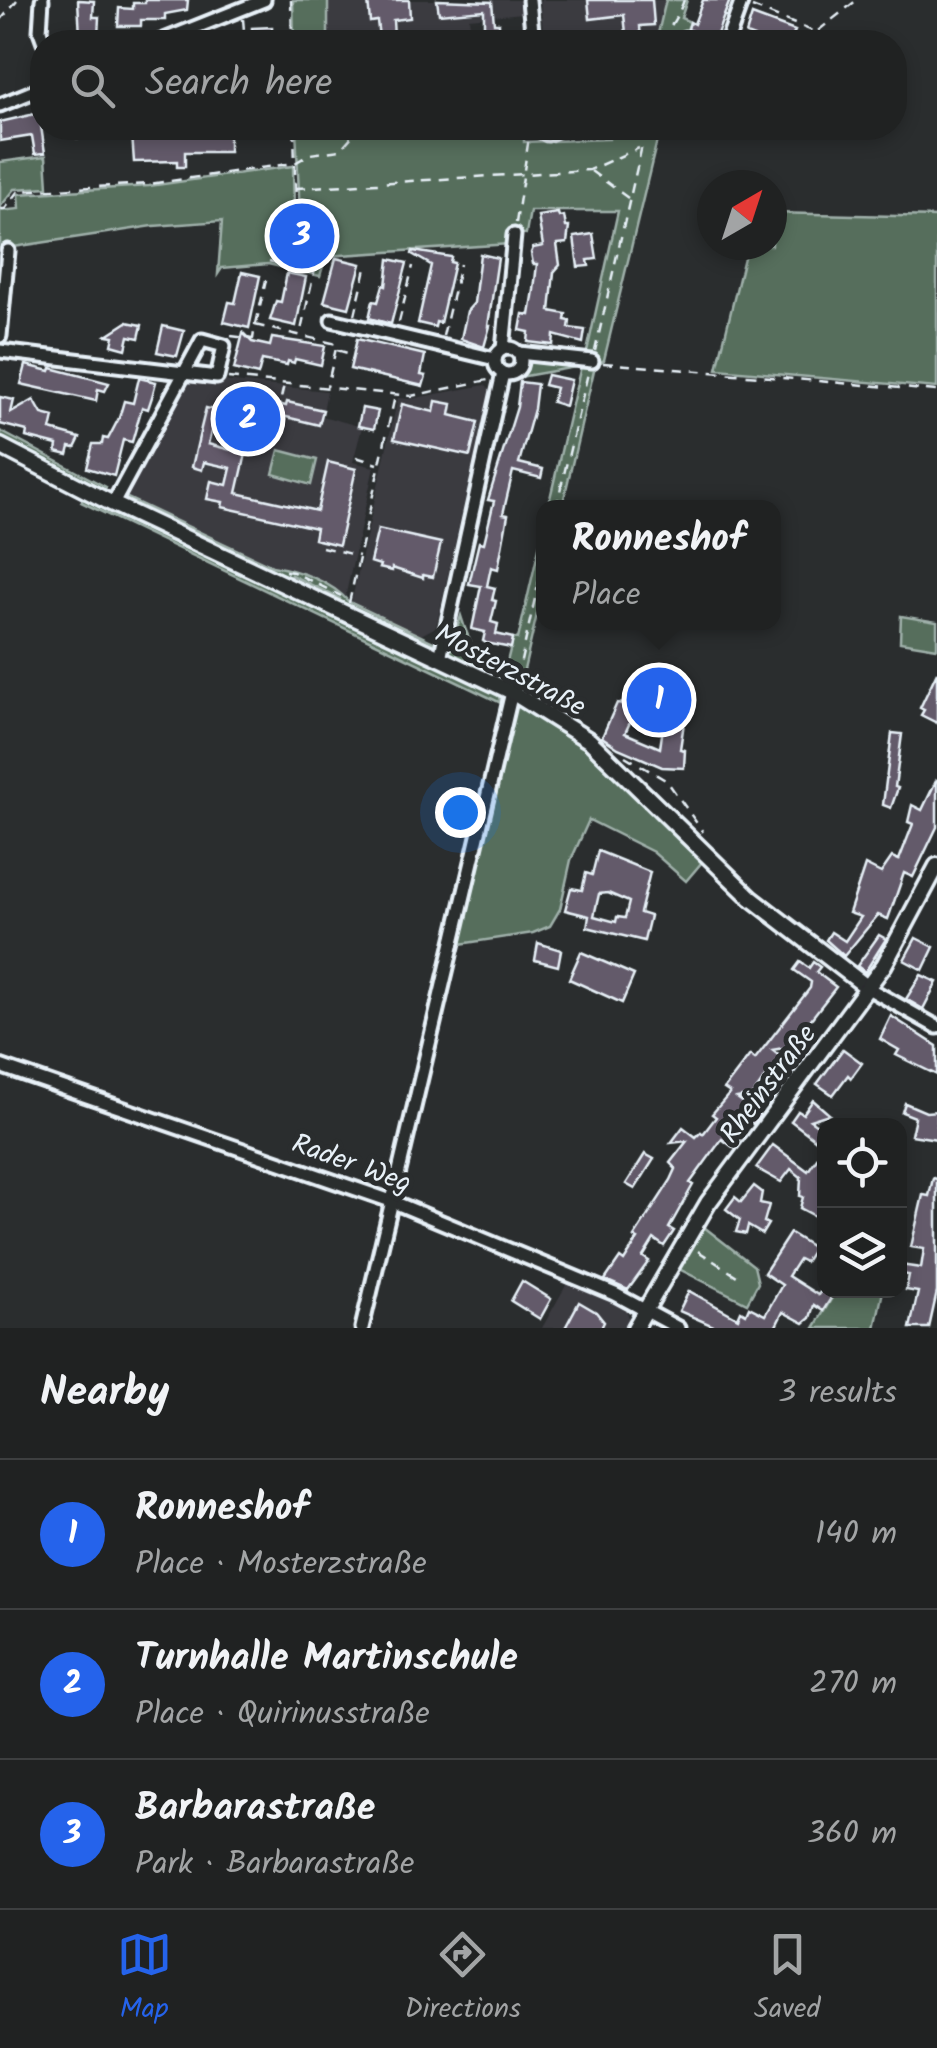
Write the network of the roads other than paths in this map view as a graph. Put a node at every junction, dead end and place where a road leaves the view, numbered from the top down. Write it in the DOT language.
graph roads {
  1 [pos="42,0"];
  2 [pos="264,0"];
  3 [pos="529,0"];
  4 [pos="741,2"];
  5 [pos="40,30"];
  6 [pos="190,30"];
  7 [pos="533,30"];
  8 [pos="731,30"];
  9 [pos="30,93"];
  10 [pos="0,105"];
  11 [pos="514,235"];
  12 [pos="8,250"];
  13 [pos="332,320"];
  14 [pos="0,336"];
  15 [pos="0,352"];
  16 [pos="499,354"];
  17 [pos="519,354"];
  18 [pos="592,361"];
  19 [pos="183,373"];
  20 [pos="503,375"];
  21 [pos="0,446"];
  22 [pos="113,504"];
  23 [pos="440,658"];
  24 [pos="512,692"];
  25 [pos="937,866"];
  26 [pos="868,988"];
  27 [pos="937,1027"];
  28 [pos="0,1066"];
  29 [pos="391,1201"];
  30 [pos="643,1310"];
  31 [pos="362,1328"];
  32 [pos="635,1328"];
  33 [pos="678,1328"];
  1 -- 5 [label="street"];
  2 -- 6 [label="street"];
  3 -- 7 [label="street"];
  4 -- 8 [label="street"];
  9 -- 10 [label="street"];
  11 -- 16 [label="street"];
  12 -- 14 [label="street"];
  13 -- 16 [label="street"];
  15 -- 19 [label="street"];
  16 -- 17 [label="street"];
  16 -- 20 [label="street"];
  17 -- 18 [label="street"];
  17 -- 20 [label="street"];
  19 -- 19 [label="street"];
  19 -- 22 [label="street"];
  20 -- 23 [label="street"];
  21 -- 22 [label="street, Mosterzstraße"];
  22 -- 23 [label="street, Mosterzstraße"];
  23 -- 24 [label="street, Mosterzstraße"];
  24 -- 26 [label="street, Mosterzstraße"];
  24 -- 29 [label="street"];
  25 -- 26 [label="street, Rheinstraße"];
  26 -- 27 [label="street, Mosterzstraße"];
  26 -- 30 [label="street, Rheinstraße"];
  28 -- 29 [label="street, Rader Weg"];
  29 -- 30 [label="street, Rader Weg"];
  29 -- 31 [label="street"];
  30 -- 32 [label="street, Rheinstraße"];
  30 -- 33 [label="street, Rader Weg"];
}
